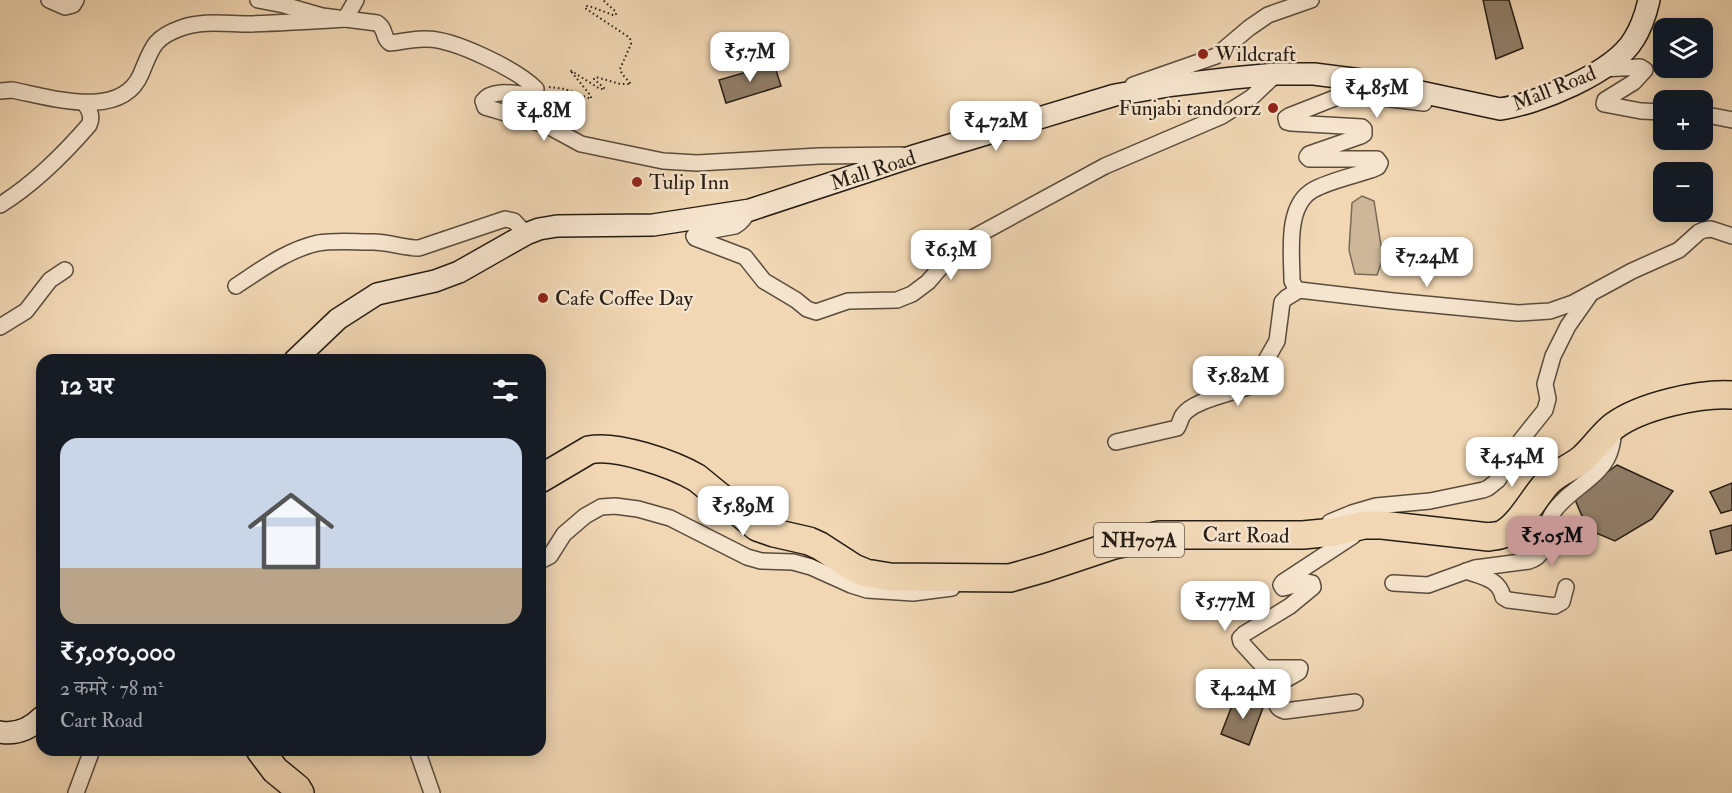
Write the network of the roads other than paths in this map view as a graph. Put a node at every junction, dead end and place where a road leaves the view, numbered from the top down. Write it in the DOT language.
graph roads {
  1 [pos="49,0"];
  2 [pos="76,0"];
  3 [pos="258,0"];
  4 [pos="356,0"];
  5 [pos="1311,0"];
  6 [pos="1649,0"];
  7 [pos="345,19"];
  8 [pos="1602,69"];
  9 [pos="1276,74"];
  10 [pos="0,91"];
  11 [pos="1115,95"];
  12 [pos="84,103"];
  13 [pos="1500,108"];
  14 [pos="1653,112"];
  15 [pos="1713,116"];
  16 [pos="1732,120"];
  17 [pos="917,155"];
  18 [pos="0,205"];
  19 [pos="748,211"];
  20 [pos="526,234"];
  21 [pos="1732,236"];
  22 [pos="65,270"];
  23 [pos="236,286"];
  24 [pos="1299,290"];
  25 [pos="1593,291"];
  26 [pos="0,327"];
  27 [pos="301,354"];
  28 [pos="1732,395"];
  29 [pos="1614,426"];
  30 [pos="1116,442"];
  31 [pos="546,475"];
  32 [pos="1371,525"];
  33 [pos="1303,536"];
  34 [pos="546,558"];
  35 [pos="1466,571"];
  36 [pos="981,579"];
  37 [pos="1393,583"];
  38 [pos="1566,587"];
  39 [pos="1355,702"];
  40 [pos="36,723"];
  41 [pos="0,732"];
  42 [pos="90,756"];
  43 [pos="265,756"];
  44 [pos="419,756"];
  45 [pos="76,793"];
  46 [pos="300,793"];
  47 [pos="432,793"];
  1 -- 2 [label="street"];
  3 -- 7 [label="street"];
  4 -- 7 [label="street"];
  5 -- 11 [label="street"];
  6 -- 8 [label="street, Mall Road"];
  7 -- 12 [label="street"];
  7 -- 17 [label="street"];
  8 -- 13 [label="street, Mall Road"];
  8 -- 14 [label="street"];
  9 -- 11 [label="street, Mall Road"];
  9 -- 13 [label="street, Mall Road"];
  9 -- 19 [label="street"];
  10 -- 12 [label="street"];
  11 -- 17 [label="street, Mall Road"];
  12 -- 18 [label="street"];
  13 -- 24 [label="street"];
  15 -- 16 [label="street"];
  17 -- 19 [label="street, Mall Road"];
  19 -- 20 [label="street, Mall Road"];
  20 -- 23 [label="street"];
  20 -- 27 [label="street, Mall Road"];
  21 -- 25 [label="street"];
  22 -- 26 [label="street"];
  24 -- 25 [label="street"];
  24 -- 30 [label="street"];
  25 -- 33 [label="street"];
  28 -- 29 [label="highway, Cart Road / NH707A"];
  29 -- 32 [label="highway, Cart Road / NH707A"];
  29 -- 35 [label="street"];
  31 -- 36 [label="highway, Cart Road / NH707A"];
  32 -- 33 [label="highway, Cart Road / NH707A"];
  32 -- 39 [label="street"];
  33 -- 36 [label="highway, Cart Road / NH707A"];
  34 -- 36 [label="street"];
  35 -- 37 [label="street"];
  35 -- 38 [label="street"];
  40 -- 41 [label="street"];
  42 -- 45 [label="street"];
  43 -- 46 [label="highway"];
  44 -- 47 [label="street"];
}
